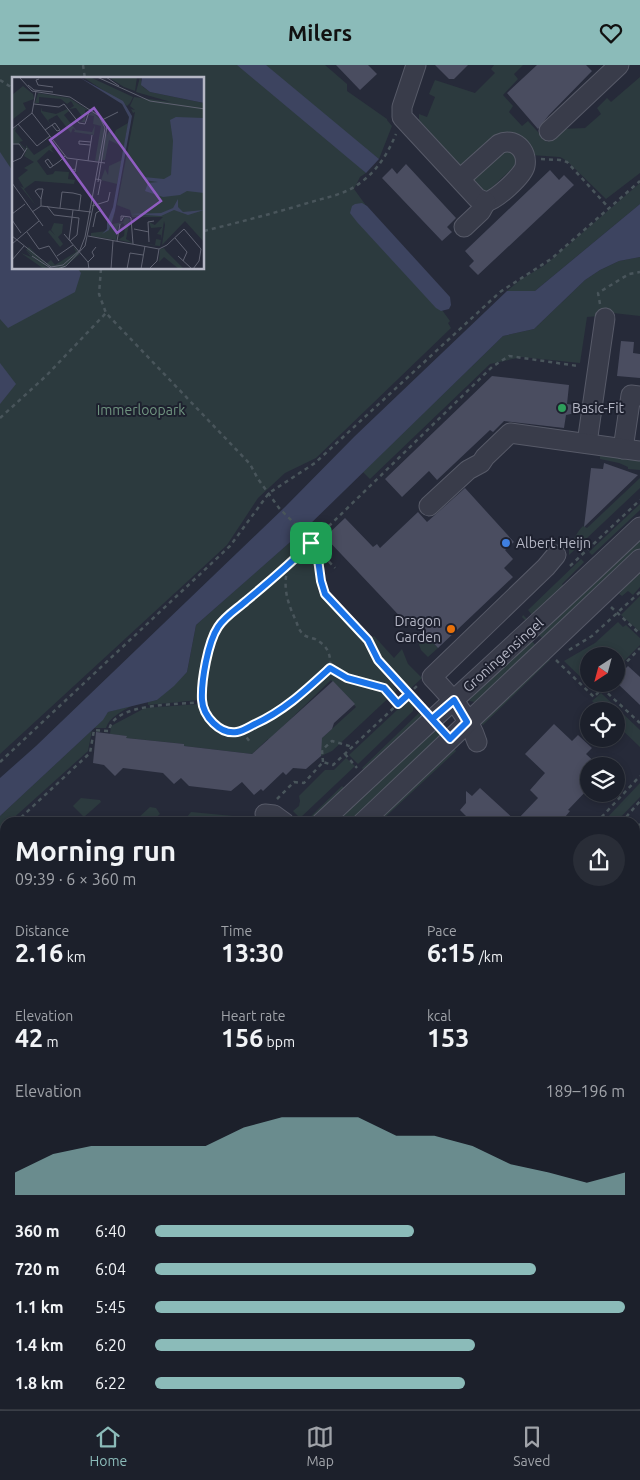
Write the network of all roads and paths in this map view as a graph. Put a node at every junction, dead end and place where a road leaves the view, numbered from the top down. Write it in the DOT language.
graph roads {
  1 [pos="416,65"];
  2 [pos="619,65"];
  3 [pos="0,80"];
  4 [pos="12,88"];
  5 [pos="402,117"];
  6 [pos="549,131"];
  7 [pos="525,157"];
  8 [pos="460,179"];
  9 [pos="640,181"];
  10 [pos="486,202"];
  11 [pos="609,208"];
  12 [pos="464,227"];
  13 [pos="205,231"];
  14 [pos="100,270"];
  15 [pos="640,272"];
  16 [pos="106,313"];
  17 [pos="605,318"];
  18 [pos="578,366"];
  19 [pos="640,396"];
  20 [pos="0,418"];
  21 [pos="587,443"];
  22 [pos="632,450"];
  23 [pos="269,493"];
  24 [pos="429,507"];
  25 [pos="640,527"];
  26 [pos="311,543"];
  27 [pos="556,555"];
  28 [pos="640,559"];
  29 [pos="288,566"];
  30 [pos="335,568"];
  31 [pos="609,605"];
  32 [pos="640,633"];
  33 [pos="640,648"];
  34 [pos="556,659"];
  35 [pos="625,664"];
  36 [pos="330,668"];
  37 [pos="423,681"];
  38 [pos="580,683"];
  39 [pos="607,693"];
  40 [pos="409,694"];
  41 [pos="454,700"];
  42 [pos="202,702"];
  43 [pos="398,704"];
  44 [pos="432,719"];
  45 [pos="467,722"];
  46 [pos="640,723"];
  47 [pos="242,731"];
  48 [pos="250,742"];
  49 [pos="477,742"];
  50 [pos="353,747"];
  51 [pos="345,754"];
  52 [pos="0,762"];
  53 [pos="323,762"];
  54 [pos="357,767"];
  55 [pos="640,776"];
  56 [pos="640,801"];
  57 [pos="21,817"];
  58 [pos="275,817"];
  59 [pos="328,817"];
  60 [pos="368,817"];
  61 [pos="602,817"];
  62 [pos="626,817"];
  1 -- 5 [label="street"];
  2 -- 6 [label="street"];
  3 -- 4 [label="path"];
  5 -- 8 [label="street"];
  5 -- 13 [label="path"];
  7 -- 8 [label="street"];
  7 -- 10 [label="street"];
  7 -- 11 [label="path"];
  8 -- 10 [label="street"];
  9 -- 11 [label="path"];
  10 -- 12 [label="street"];
  11 -- 23 [label="path"];
  14 -- 16 [label="path"];
  15 -- 17 [label="path"];
  16 -- 20 [label="path"];
  16 -- 23 [label="path"];
  17 -- 21 [label="street"];
  18 -- 26 [label="path"];
  19 -- 22 [label="street"];
  21 -- 22 [label="street"];
  21 -- 24 [label="street"];
  23 -- 26 [label="path"];
  23 -- 52 [label="path"];
  25 -- 41 [label="street, Groningensingel"];
  26 -- 29 [label="path"];
  26 -- 30 [label="path"];
  26 -- 40 [label="path"];
  27 -- 41 [label="street"];
  28 -- 45 [label="street, Groningensingel"];
  29 -- 36 [label="path"];
  29 -- 42 [label="path"];
  31 -- 32 [label="path"];
  33 -- 35 [label="path"];
  34 -- 38 [label="path"];
  36 -- 43 [label="path"];
  36 -- 47 [label="path"];
  37 -- 40 [label="path"];
  39 -- 46 [label="path"];
  40 -- 43 [label="path"];
  40 -- 44 [label="path"];
  41 -- 44 [label="street, Groningensingel"];
  41 -- 45 [label="street"];
  42 -- 47 [label="path"];
  42 -- 57 [label="path"];
  43 -- 50 [label="path"];
  44 -- 59 [label="street, Groningensingel"];
  45 -- 49 [label="street"];
  45 -- 60 [label="street, Groningensingel"];
  47 -- 48 [label="path"];
  50 -- 51 [label="path"];
  50 -- 53 [label="path"];
  51 -- 53 [label="path"];
  51 -- 54 [label="path"];
  53 -- 58 [label="path"];
  55 -- 61 [label="path"];
  56 -- 62 [label="path"];
}
